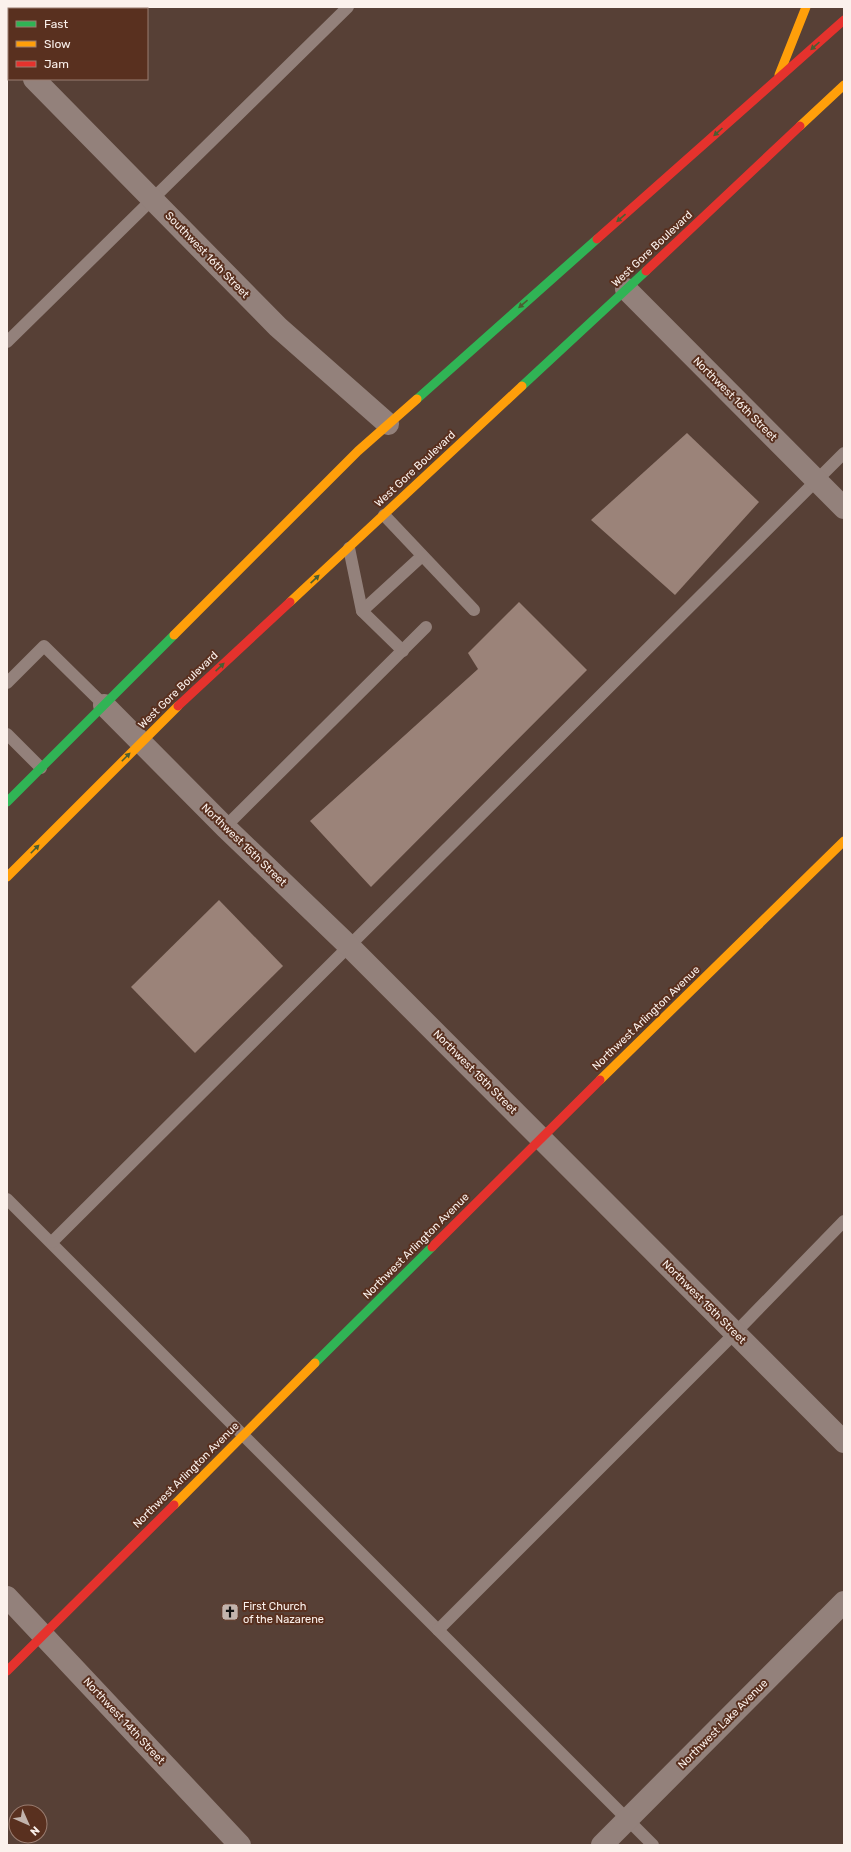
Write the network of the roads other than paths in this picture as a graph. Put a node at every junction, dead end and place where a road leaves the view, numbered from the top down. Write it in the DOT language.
graph roads {
  1 [pos="348,7"];
  2 [pos="806,7"];
  3 [pos="844,20"];
  4 [pos="777,79"];
  5 [pos="35,80"];
  6 [pos="844,85"];
  7 [pos="152,199"];
  8 [pos="626,289"];
  9 [pos="7,342"];
  10 [pos="388,424"];
  11 [pos="844,453"];
  12 [pos="816,480"];
  13 [pos="844,508"];
  14 [pos="384,515"];
  15 [pos="349,548"];
  16 [pos="422,556"];
  17 [pos="474,610"];
  18 [pos="362,611"];
  19 [pos="426,627"];
  20 [pos="403,651"];
  21 [pos="7,683"];
  22 [pos="104,705"];
  23 [pos="7,734"];
  24 [pos="141,742"];
  25 [pos="41,768"];
  26 [pos="7,802"];
  27 [pos="225,827"];
  28 [pos="844,841"];
  29 [pos="7,877"];
  30 [pos="349,946"];
  31 [pos="541,1138"];
  32 [pos="7,1199"];
  33 [pos="844,1221"];
  34 [pos="52,1242"];
  35 [pos="735,1333"];
  36 [pos="244,1435"];
  37 [pos="844,1442"];
  38 [pos="7,1597"];
  39 [pos="844,1602"];
  40 [pos="438,1630"];
  41 [pos="43,1635"];
  42 [pos="7,1671"];
  43 [pos="628,1820"];
  44 [pos="240,1845"];
  45 [pos="602,1845"];
  46 [pos="653,1845"];
  1 -- 7 [label="lane"];
  2 -- 4 [label="main road"];
  3 -- 4 [label="main road, one-way"];
  4 -- 10 [label="main road, one-way"];
  5 -- 7 [label="street, Southwest 16th Street"];
  6 -- 8 [label="main road, West Gore Boulevard"];
  7 -- 9 [label="lane"];
  7 -- 10 [label="street, Southwest 16th Street"];
  8 -- 12 [label="street, Northwest 16th Street"];
  8 -- 14 [label="main road, West Gore Boulevard"];
  10 -- 22 [label="main road"];
  11 -- 12 [label="lane"];
  12 -- 13 [label="street, Northwest 16th Street"];
  12 -- 30 [label="lane"];
  14 -- 15 [label="main road, West Gore Boulevard"];
  14 -- 16 [label="lane"];
  15 -- 18 [label="lane"];
  24 -- 15 [label="main road, West Gore Boulevard, one-way"];
  16 -- 17 [label="lane"];
  16 -- 18 [label="lane"];
  18 -- 20 [label="lane"];
  19 -- 20 [label="lane"];
  20 -- 27 [label="lane"];
  21 -- 22 [label="lane"];
  22 -- 24 [label="street, Northwest 15th Street"];
  22 -- 25 [label="main road"];
  23 -- 25 [label="lane"];
  24 -- 27 [label="street, Northwest 15th Street"];
  29 -- 24 [label="main road, West Gore Boulevard, one-way"];
  25 -- 26 [label="main road"];
  27 -- 30 [label="street, Northwest 15th Street"];
  28 -- 31 [label="main road, Northwest Arlington Avenue"];
  30 -- 31 [label="street, Northwest 15th Street"];
  30 -- 34 [label="lane"];
  31 -- 35 [label="street, Northwest 15th Street"];
  31 -- 36 [label="main road, Northwest Arlington Avenue"];
  32 -- 34 [label="lane"];
  33 -- 35 [label="lane"];
  34 -- 36 [label="lane"];
  35 -- 37 [label="street, Northwest 15th Street"];
  35 -- 40 [label="lane"];
  36 -- 40 [label="lane"];
  36 -- 41 [label="main road, Northwest Arlington Avenue"];
  38 -- 41 [label="street, Northwest 14th Street"];
  39 -- 43 [label="street, Northwest Lake Avenue"];
  40 -- 43 [label="lane"];
  41 -- 42 [label="main road, Northwest Arlington Avenue"];
  41 -- 44 [label="street, Northwest 14th Street"];
  43 -- 45 [label="street, Northwest Lake Avenue"];
  43 -- 46 [label="lane"];
}
